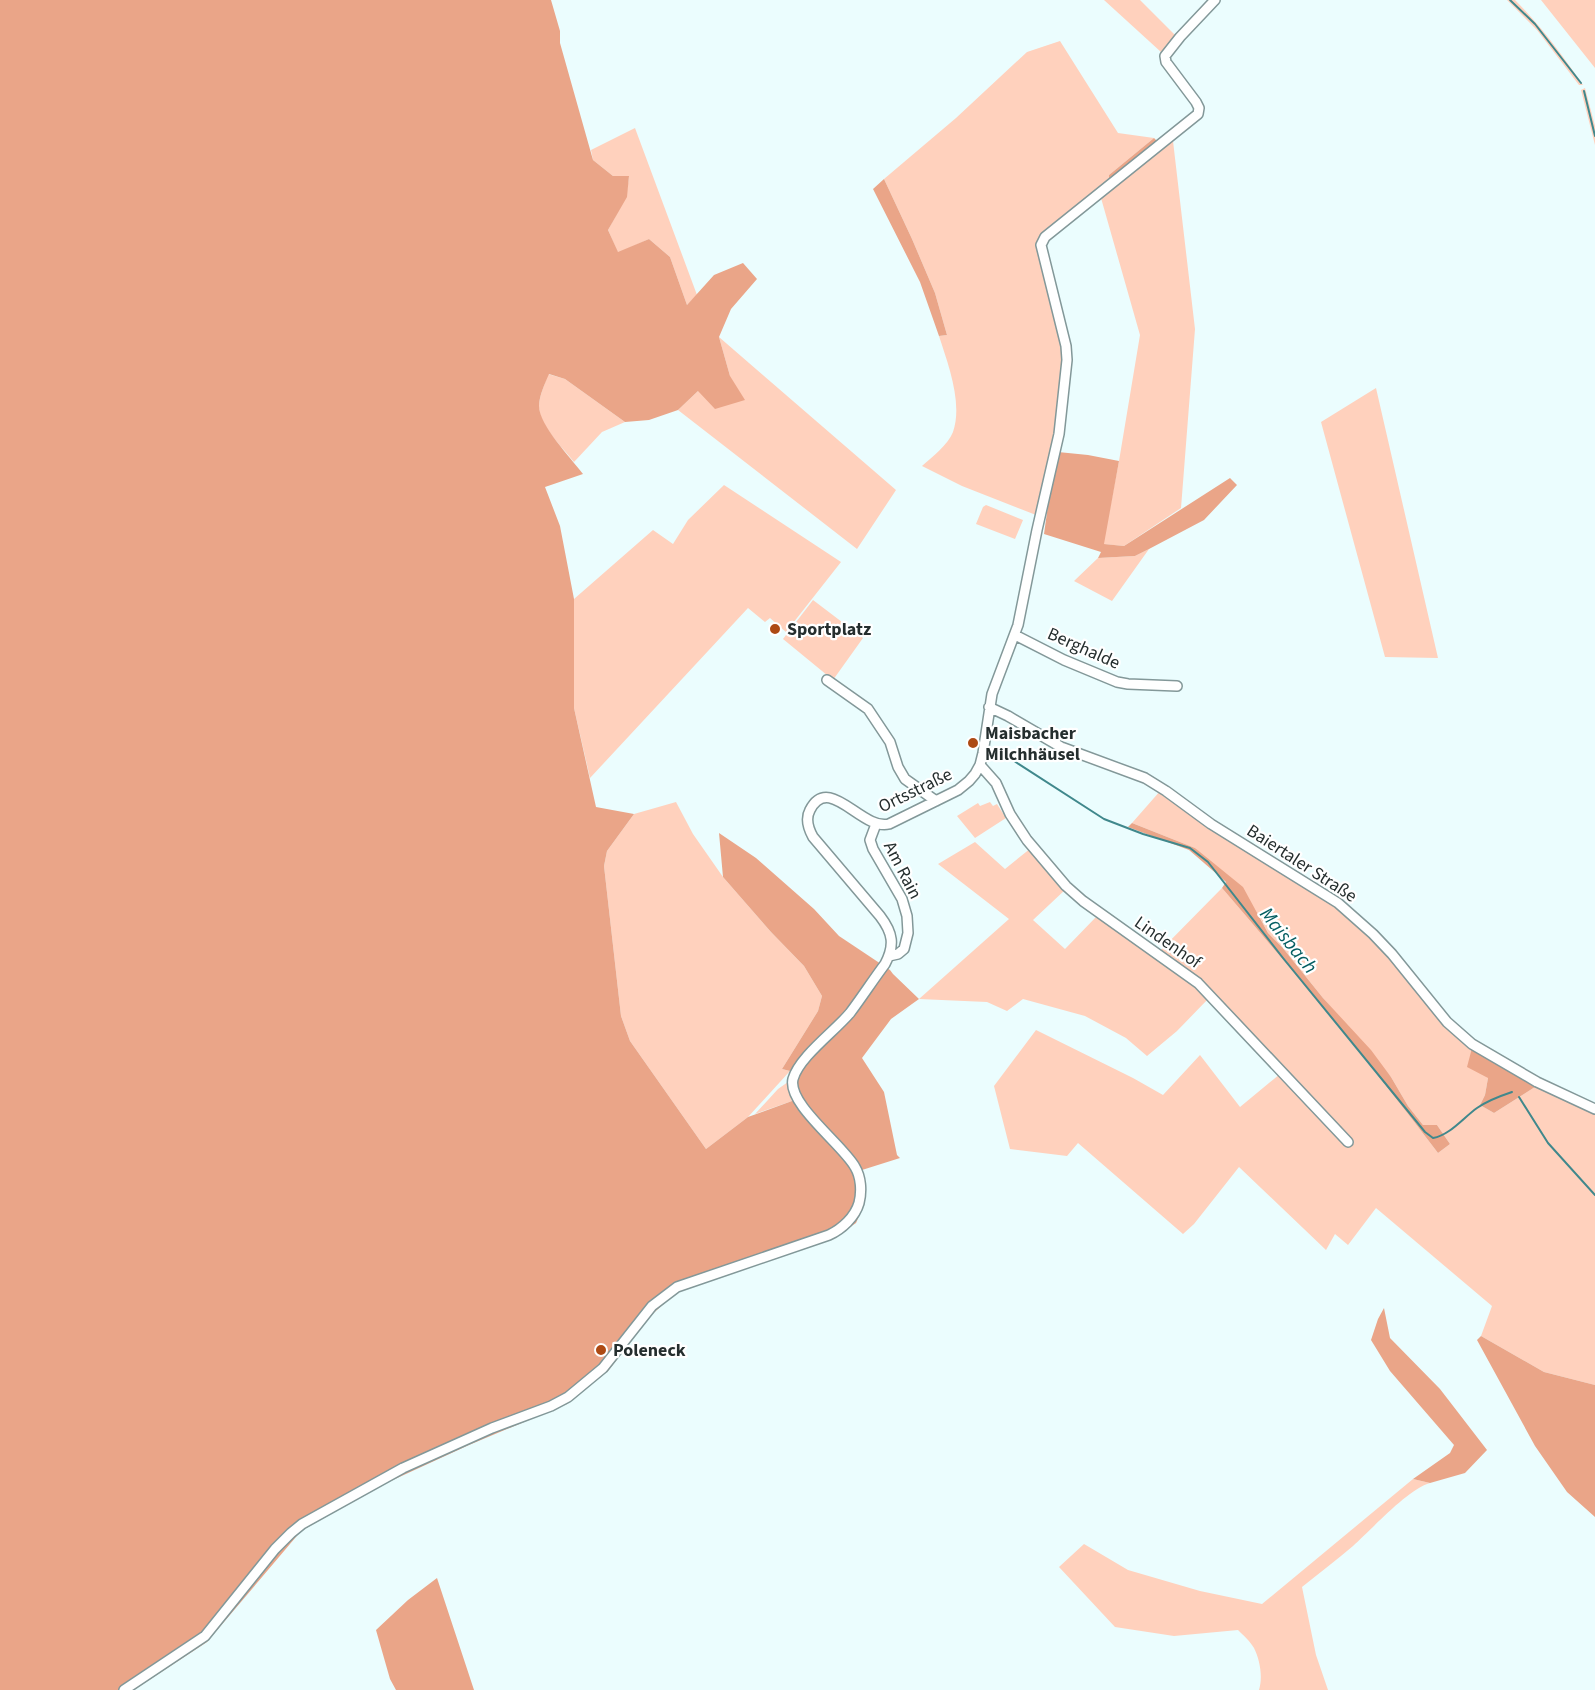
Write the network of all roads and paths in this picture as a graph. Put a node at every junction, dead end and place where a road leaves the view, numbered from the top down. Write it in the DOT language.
graph roads {
  1 [pos="1215,0"];
  2 [pos="1015,635"];
  3 [pos="827,680"];
  4 [pos="1177,686"];
  5 [pos="989,707"];
  6 [pos="980,765"];
  7 [pos="936,801"];
  8 [pos="876,824"];
  9 [pos="887,960"];
  10 [pos="1595,1109"];
  11 [pos="1348,1142"];
  12 [pos="124,1690"];
  1 -- 2 [label="street"];
  2 -- 4 [label="street, Berghalde"];
  2 -- 5 [label="street"];
  3 -- 7 [label="street"];
  5 -- 6 [label="street"];
  5 -- 10 [label="street, Baiertaler Straße"];
  6 -- 7 [label="street, Ortsstraße"];
  6 -- 11 [label="street, Lindenhof"];
  7 -- 8 [label="street, Ortsstraße"];
  8 -- 9 [label="street, Am Rain"];
  8 -- 9 [label="street, Ortsstraße"];
  9 -- 12 [label="street"];
}
